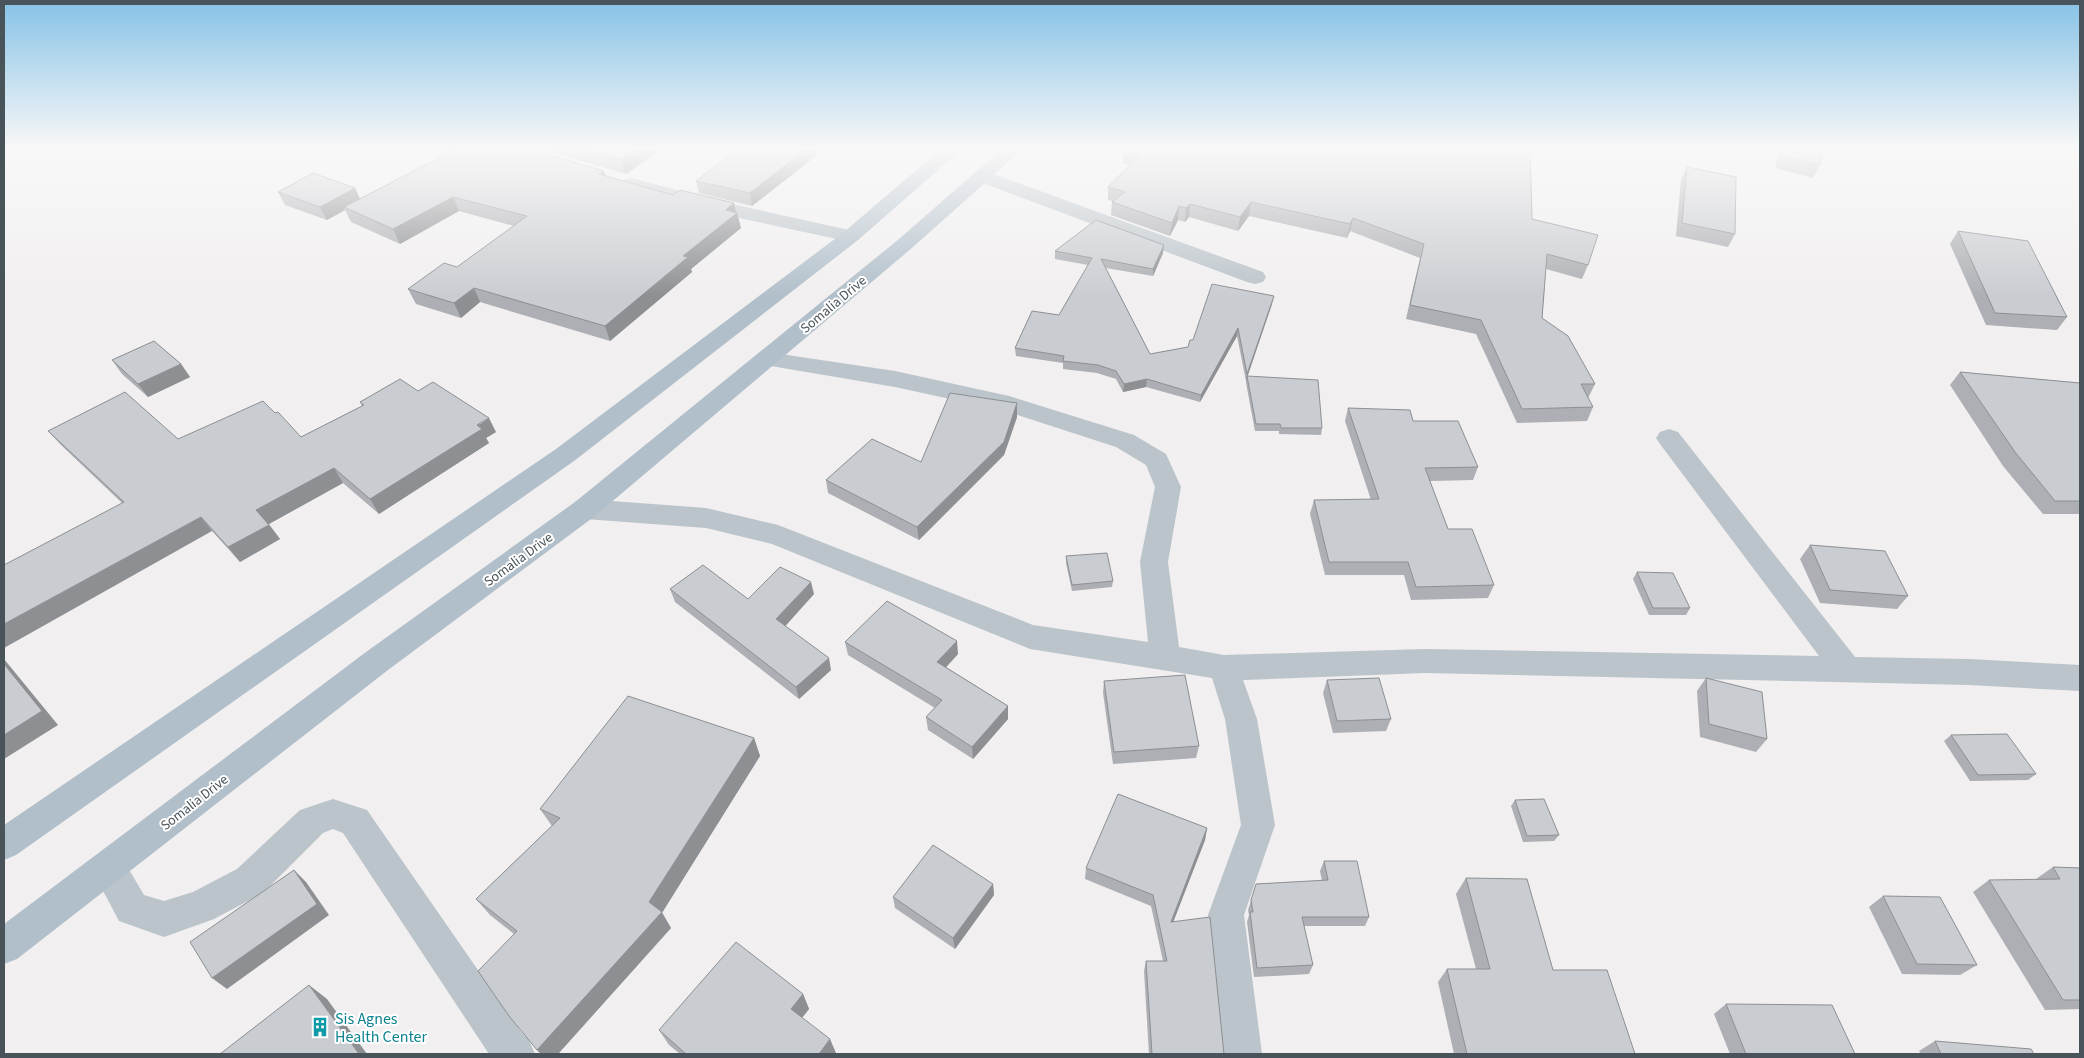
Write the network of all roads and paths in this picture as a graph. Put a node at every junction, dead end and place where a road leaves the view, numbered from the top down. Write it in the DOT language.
graph roads {
  1 [pos="686,198"];
  2 [pos="895,198"];
  3 [pos="957,198"];
  4 [pos="1042,198"];
  5 [pos="851,236"];
  6 [pos="1254,277"];
  7 [pos="767,360"];
  8 [pos="1669,438"];
  9 [pos="585,510"];
  10 [pos="1165,657"];
  11 [pos="1224,668"];
  12 [pos="1847,670"];
  13 [pos="2080,678"];
  14 [pos="4,844"];
  15 [pos="109,868"];
  16 [pos="4,946"];
  17 [pos="515,1054"];
  18 [pos="1242,1054"];
  1 -- 5 [label="street"];
  2 -- 5 [label="main road"];
  3 -- 7 [label="main road, Somalia Drive"];
  4 -- 6 [label="street"];
  5 -- 14 [label="main road"];
  7 -- 9 [label="main road, Somalia Drive"];
  7 -- 10 [label="street"];
  8 -- 12 [label="street"];
  9 -- 10 [label="street"];
  9 -- 15 [label="main road, Somalia Drive"];
  10 -- 11 [label="street"];
  11 -- 12 [label="street"];
  11 -- 18 [label="street"];
  12 -- 13 [label="street"];
  15 -- 16 [label="main road, Somalia Drive"];
  15 -- 17 [label="street"];
}
